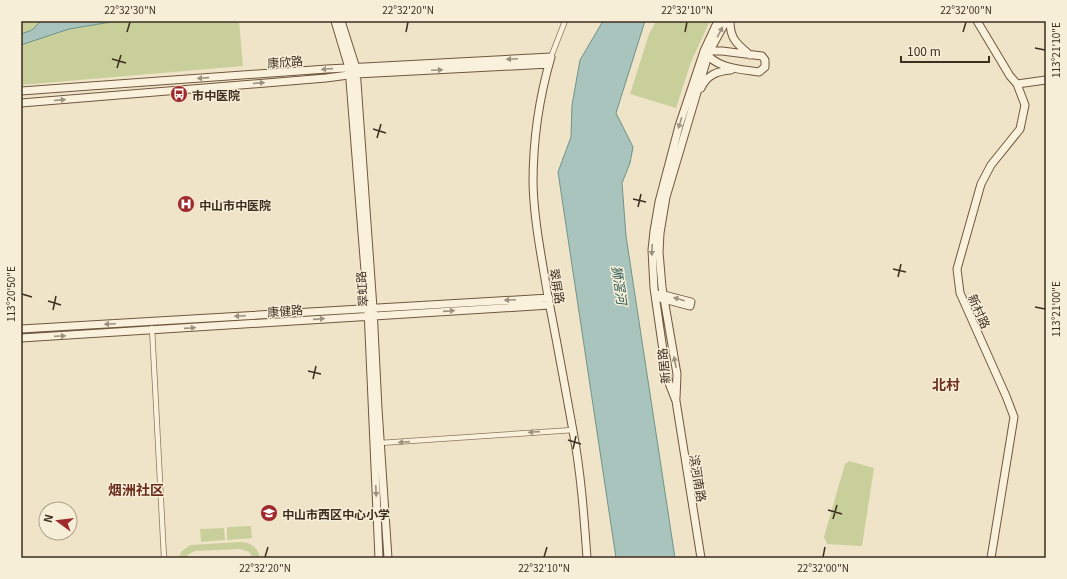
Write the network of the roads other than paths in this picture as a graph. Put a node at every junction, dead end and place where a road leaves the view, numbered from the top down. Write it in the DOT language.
graph roads {
  1 [pos="335,21"];
  2 [pos="341,21"];
  3 [pos="565,21"];
  4 [pos="718,21"];
  5 [pos="726,21"];
  6 [pos="730,21"];
  7 [pos="977,21"];
  8 [pos="707,53"];
  9 [pos="749,54"];
  10 [pos="550,61"];
  11 [pos="739,69"];
  12 [pos="747,70"];
  13 [pos="353,71"];
  14 [pos="1046,80"];
  15 [pos="1017,84"];
  16 [pos="21,91"];
  17 [pos="21,103"];
  18 [pos="693,105"];
  19 [pos="659,296"];
  20 [pos="549,302"];
  21 [pos="371,312"];
  22 [pos="152,322"];
  23 [pos="21,329"];
  24 [pos="152,330"];
  25 [pos="21,338"];
  26 [pos="676,401"];
  27 [pos="573,430"];
  28 [pos="380,443"];
  29 [pos="164,558"];
  30 [pos="380,558"];
  31 [pos="388,558"];
  32 [pos="587,558"];
  33 [pos="701,558"];
  34 [pos="991,558"];
  1 -- 13 [label="street, 翠虹路"];
  2 -- 13 [label="street, 翠虹路"];
  3 -- 10 [label="street, 翠屏路"];
  4 -- 8 [label="street, 新居路"];
  8 -- 5 [label="street, 新居路, one-way"];
  6 -- 9 [label="street"];
  7 -- 15 [label="street, 新村路"];
  8 -- 9 [label="street"];
  8 -- 11 [label="street"];
  8 -- 18 [label="street, 新居路"];
  8 -- 19 [label="street, 新居路, one-way"];
  9 -- 12 [label="street"];
  9 -- 12 [label="street"];
  10 -- 13 [label="street, 康欣路"];
  10 -- 20 [label="street, 翠屏路"];
  11 -- 12 [label="street"];
  11 -- 18 [label="street"];
  13 -- 16 [label="street, 康欣路, one-way"];
  17 -- 13 [label="street, 康欣路, one-way"];
  13 -- 21 [label="street, 翠虹路"];
  14 -- 15 [label="street"];
  15 -- 34 [label="street, 新村路"];
  18 -- 19 [label="street, 新居路"];
  26 -- 19 [label="street, 新居路, one-way"];
  19 -- 26 [label="street, 新居路"];
  20 -- 21 [label="street, 康健路"];
  20 -- 27 [label="street, 翠屏路"];
  21 -- 22 [label="street, 康健路, one-way"];
  24 -- 21 [label="street, 康健路, one-way"];
  21 -- 28 [label="street, 翠虹路"];
  21 -- 30 [label="street, 翠虹路, one-way"];
  22 -- 23 [label="street, 康健路, one-way"];
  22 -- 24 [label="street"];
  25 -- 24 [label="street, 康健路, one-way"];
  24 -- 29 [label="street"];
  26 -- 33 [label="street, 滨河南路"];
  27 -- 28 [label="street, one-way"];
  27 -- 32 [label="street, 翠屏路"];
  28 -- 31 [label="street, 翠虹路"];
}
